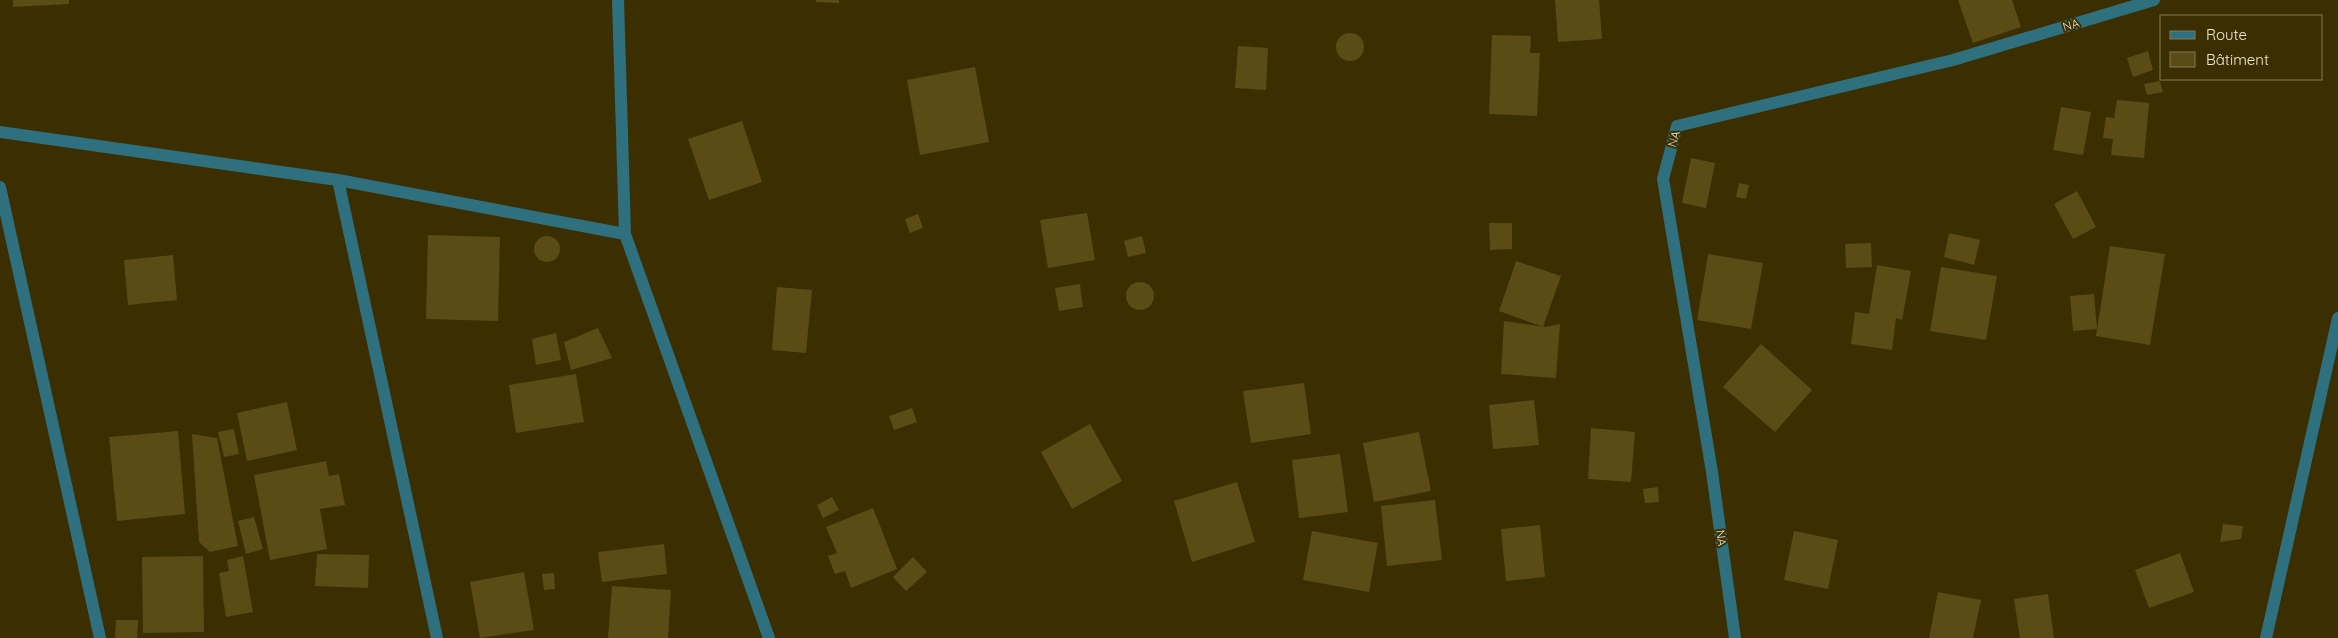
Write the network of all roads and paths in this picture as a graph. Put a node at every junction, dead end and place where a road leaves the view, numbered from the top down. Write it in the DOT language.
graph roads {
  1 [pos="618,0"];
  2 [pos="2154,0"];
  3 [pos="0,132"];
  4 [pos="338,180"];
  5 [pos="0,187"];
  6 [pos="625,234"];
  7 [pos="2338,318"];
  8 [pos="100,638"];
  9 [pos="437,638"];
  10 [pos="769,638"];
  11 [pos="1735,638"];
  12 [pos="2266,638"];
  1 -- 6 [label="street"];
  2 -- 11 [label="street, NA"];
  3 -- 4 [label="street"];
  4 -- 6 [label="street"];
  4 -- 9 [label="street"];
  5 -- 8 [label="street"];
  6 -- 10 [label="street"];
  7 -- 12 [label="street"];
}
